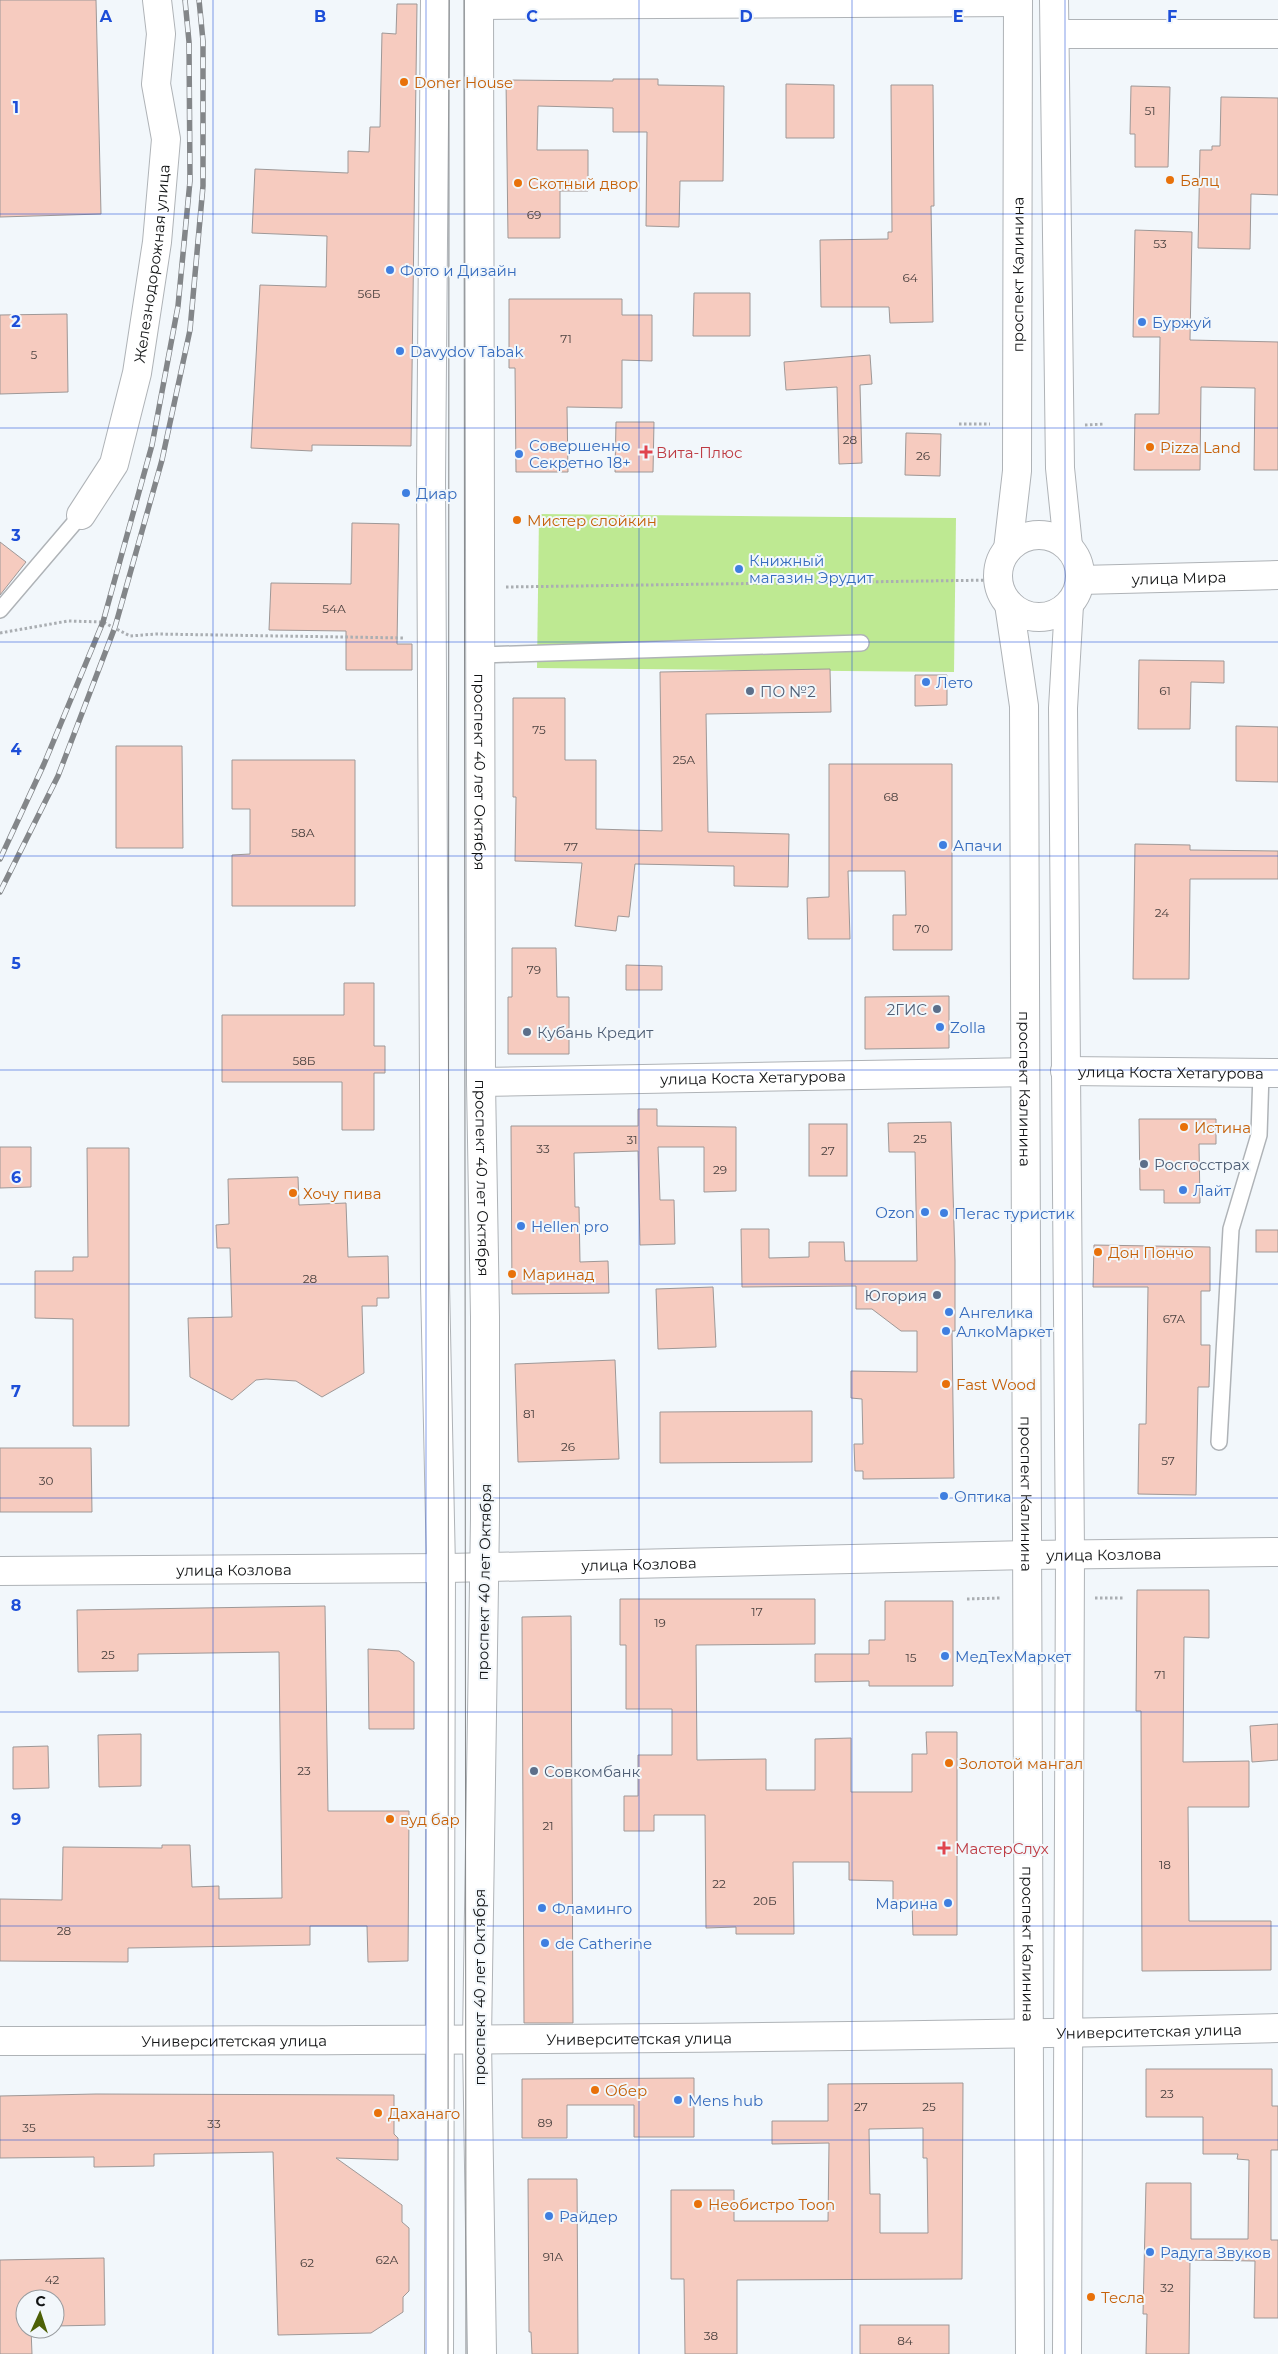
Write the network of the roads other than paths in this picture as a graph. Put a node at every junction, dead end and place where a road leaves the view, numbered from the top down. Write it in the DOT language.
graph roads {
  1 [pos="157,0"];
  2 [pos="435,0"];
  3 [pos="1054,0"];
  4 [pos="1018,1"];
  5 [pos="479,2"];
  6 [pos="1055,34"];
  7 [pos="1278,34"];
  8 [pos="81,515"];
  9 [pos="1068,546"];
  10 [pos="1008,549"];
  11 [pos="1278,576"];
  12 [pos="1080,580"];
  13 [pos="1003,592"];
  14 [pos="1069,605"];
  15 [pos="0,610"];
  16 [pos="861,642"];
  17 [pos="481,655"];
  18 [pos="1065,1071"];
  19 [pos="1025,1072"];
  20 [pos="1269,1073"];
  21 [pos="480,1082"];
  22 [pos="1219,1442"];
  23 [pos="1278,1552"];
  24 [pos="1028,1554"];
  25 [pos="1070,1554"];
  26 [pos="484,1566"];
  27 [pos="441,1568"];
  28 [pos="0,1571"];
  29 [pos="1278,2028"];
  30 [pos="1068,2033"];
  31 [pos="1030,2035"];
  32 [pos="439,2040"];
  33 [pos="477,2040"];
  34 [pos="0,2041"];
  35 [pos="439,2354"];
  36 [pos="482,2354"];
  37 [pos="1030,2354"];
  38 [pos="1066,2354"];
  1 -- 8 [label="street, Железнодорожная улица"];
  2 -- 27 [label="street"];
  3 -- 6 [label="street"];
  4 -- 5 [label="street"];
  4 -- 10 [label="street, проспект Калинина"];
  5 -- 17 [label="street, проспект 40 лет Октября"];
  6 -- 7 [label="street"];
  6 -- 9 [label="street"];
  8 -- 15 [label="lane"];
  9 -- 10 [label="street"];
  9 -- 12 [label="street"];
  10 -- 13 [label="street, проспект Калинина"];
  11 -- 12 [label="street, улица Мира"];
  12 -- 14 [label="street"];
  13 -- 14 [label="street"];
  13 -- 19 [label="street, проспект Калинина"];
  14 -- 18 [label="street"];
  16 -- 17 [label="lane"];
  17 -- 21 [label="street, проспект 40 лет Октября"];
  18 -- 20 [label="street, улица Коста Хетагурова"];
  18 -- 25 [label="street"];
  19 -- 21 [label="street, улица Коста Хетагурова"];
  19 -- 24 [label="street, проспект Калинина"];
  20 -- 22 [label="lane"];
  21 -- 26 [label="street, проспект 40 лет Октября"];
  23 -- 25 [label="street, улица Козлова"];
  24 -- 25 [label="street, улица Козлова"];
  24 -- 26 [label="street, улица Козлова"];
  24 -- 31 [label="street, проспект Калинина"];
  25 -- 30 [label="street"];
  26 -- 27 [label="street, улица Козлова"];
  26 -- 33 [label="street, проспект 40 лет Октября"];
  27 -- 28 [label="street, улица Козлова"];
  27 -- 32 [label="street"];
  29 -- 30 [label="street, Университетская улица"];
  30 -- 31 [label="street, Университетская улица"];
  30 -- 38 [label="street"];
  31 -- 33 [label="street, Университетская улица"];
  31 -- 37 [label="street, проспект Калинина"];
  32 -- 33 [label="street, Университетская улица"];
  32 -- 34 [label="street, Университетская улица"];
  32 -- 35 [label="street"];
  33 -- 36 [label="street, проспект 40 лет Октября"];
}
